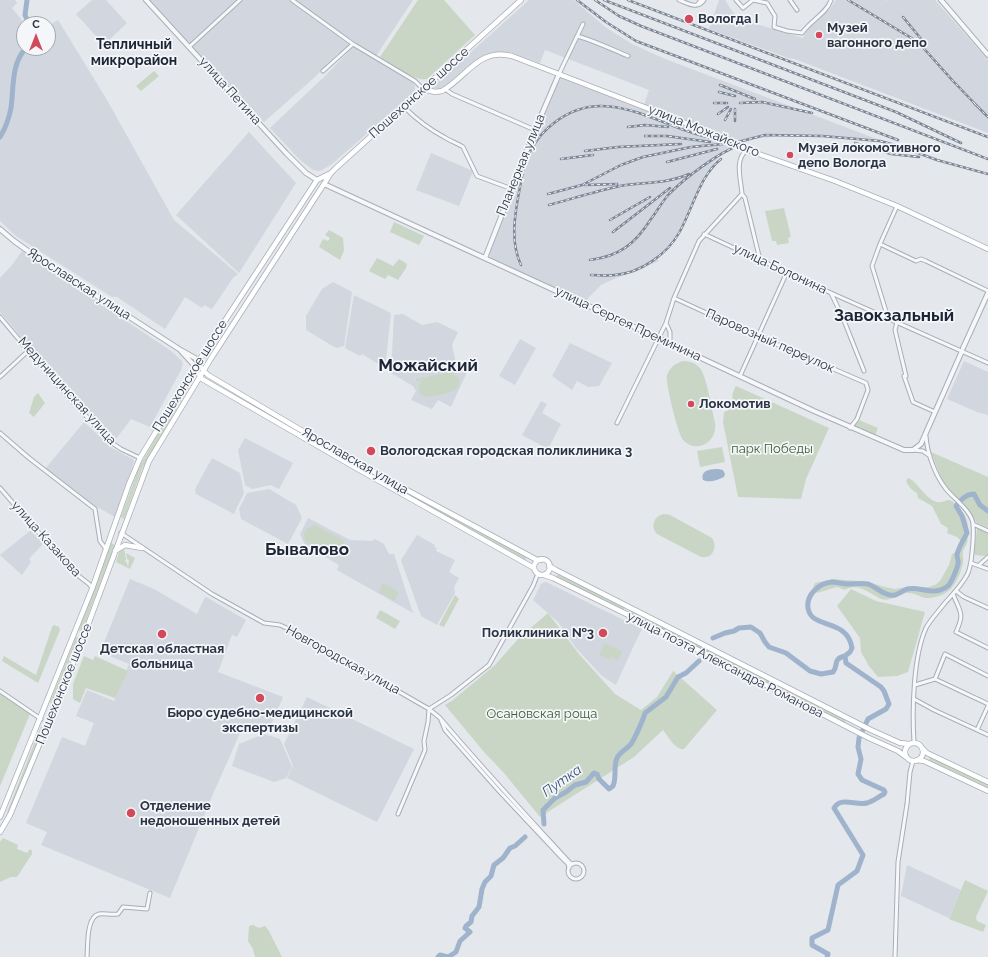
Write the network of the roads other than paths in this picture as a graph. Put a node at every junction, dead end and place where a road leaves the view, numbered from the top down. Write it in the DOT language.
graph roads {
  1 [pos="146,0"];
  2 [pos="240,0"];
  3 [pos="292,0"];
  4 [pos="521,0"];
  5 [pos="678,0"];
  6 [pos="700,0"];
  7 [pos="704,0"];
  8 [pos="736,0"];
  9 [pos="790,0"];
  10 [pos="831,0"];
  11 [pos="940,0"];
  12 [pos="697,5"];
  13 [pos="797,10"];
  14 [pos="583,24"];
  15 [pos="578,36"];
  16 [pos="353,44"];
  17 [pos="189,47"];
  18 [pos="988,55"];
  19 [pos="628,56"];
  20 [pos="323,71"];
  21 [pos="559,74"];
  22 [pos="423,89"];
  23 [pos="445,89"];
  24 [pos="404,107"];
  25 [pos="535,130"];
  26 [pos="747,150"];
  27 [pos="330,173"];
  28 [pos="317,180"];
  29 [pos="324,184"];
  30 [pos="512,189"];
  31 [pos="742,194"];
  32 [pos="897,206"];
  33 [pos="0,229"];
  34 [pos="283,232"];
  35 [pos="704,234"];
  36 [pos="290,236"];
  37 [pos="880,244"];
  38 [pos="988,249"];
  39 [pos="485,258"];
  40 [pos="760,260"];
  41 [pos="787,272"];
  42 [pos="988,292"];
  43 [pos="831,293"];
  44 [pos="674,298"];
  45 [pos="0,317"];
  46 [pos="888,318"];
  47 [pos="666,322"];
  48 [pos="897,322"];
  49 [pos="759,336"];
  50 [pos="658,338"];
  51 [pos="670,343"];
  52 [pos="179,349"];
  53 [pos="963,349"];
  54 [pos="206,350"];
  55 [pos="28,351"];
  56 [pos="213,354"];
  57 [pos="198,362"];
  58 [pos="988,362"];
  59 [pos="195,367"];
  60 [pos="203,370"];
  61 [pos="864,372"];
  62 [pos="0,376"];
  63 [pos="200,376"];
  64 [pos="740,376"];
  65 [pos="186,381"];
  66 [pos="194,386"];
  67 [pos="270,412"];
  68 [pos="935,412"];
  69 [pos="266,416"];
  70 [pos="617,423"];
  71 [pos="850,428"];
  72 [pos="0,433"];
  73 [pos="926,434"];
  74 [pos="913,450"];
  75 [pos="930,456"];
  76 [pos="140,458"];
  77 [pos="0,488"];
  78 [pos="118,515"];
  79 [pos="127,518"];
  80 [pos="974,524"];
  81 [pos="113,529"];
  82 [pos="988,531"];
  83 [pos="121,533"];
  84 [pos="108,544"];
  85 [pos="117,546"];
  86 [pos="142,548"];
  87 [pos="106,549"];
  88 [pos="115,551"];
  89 [pos="988,558"];
  90 [pos="541,560"];
  91 [pos="971,563"];
  92 [pos="980,565"];
  93 [pos="549,566"];
  94 [pos="534,568"];
  95 [pos="988,569"];
  96 [pos="544,575"];
  97 [pos="538,576"];
  98 [pos="92,589"];
  99 [pos="956,591"];
  100 [pos="953,594"];
  101 [pos="988,608"];
  102 [pos="75,633"];
  103 [pos="83,637"];
  104 [pos="988,648"];
  105 [pos="988,676"];
  106 [pos="935,679"];
  107 [pos="915,685"];
  108 [pos="0,692"];
  109 [pos="914,699"];
  110 [pos="47,703"];
  111 [pos="988,705"];
  112 [pos="56,706"];
  113 [pos="429,709"];
  114 [pos="440,718"];
  115 [pos="41,719"];
  116 [pos="977,730"];
  117 [pos="988,734"];
  118 [pos="912,743"];
  119 [pos="923,749"];
  120 [pos="906,757"];
  121 [pos="915,761"];
  122 [pos="988,782"];
  123 [pos="988,791"];
  124 [pos="398,814"];
  125 [pos="0,817"];
  126 [pos="7,821"];
  127 [pos="0,832"];
  128 [pos="573,864"];
  129 [pos="569,868"];
  130 [pos="150,894"];
  131 [pos="87,957"];
  132 [pos="896,957"];
  1 -- 17 [label="street, улица Петина"];
  2 -- 17 [label="street"];
  3 -- 16 [label="street"];
  4 -- 22 [label="main road, Пошехонское шоссе"];
  5 -- 12 [label="street"];
  6 -- 12 [label="street"];
  7 -- 12 [label="street"];
  8 -- 10 [label="street"];
  9 -- 13 [label="street"];
  11 -- 18 [label="street"];
  14 -- 15 [label="street"];
  15 -- 19 [label="street"];
  15 -- 21 [label="street"];
  16 -- 20 [label="street"];
  16 -- 22 [label="street"];
  17 -- 28 [label="street, улица Петина"];
  21 -- 23 [label="main road, улица Можайского"];
  21 -- 25 [label="street, Планерная улица"];
  21 -- 26 [label="main road, улица Можайского"];
  22 -- 23 [label="main road"];
  22 -- 24 [label="main road, Пошехонское шоссе"];
  23 -- 25 [label="street"];
  24 -- 27 [label="main road, Пошехонское шоссе"];
  24 -- 30 [label="street"];
  25 -- 30 [label="street, Планерная улица"];
  26 -- 31 [label="street"];
  26 -- 32 [label="main road, улица Можайского"];
  27 -- 28 [label="main road, Пошехонское шоссе"];
  27 -- 29 [label="main road, Пошехонское шоссе"];
  28 -- 29 [label="main road"];
  28 -- 34 [label="main road, Пошехонское шоссе"];
  29 -- 36 [label="main road, Пошехонское шоссе"];
  29 -- 39 [label="street, улица Сергея Преминина"];
  30 -- 39 [label="street, Планерная улица"];
  31 -- 35 [label="street"];
  31 -- 40 [label="street"];
  32 -- 37 [label="street"];
  32 -- 38 [label="main road, улица Можайского"];
  33 -- 52 [label="street, Ярославская улица"];
  34 -- 36 [label="main road"];
  34 -- 54 [label="main road, Пошехонское шоссе"];
  35 -- 40 [label="street, улица Болонина"];
  35 -- 44 [label="street"];
  36 -- 56 [label="main road, Пошехонское шоссе"];
  37 -- 42 [label="street"];
  37 -- 46 [label="street"];
  39 -- 50 [label="street, улица Сергея Преминина"];
  40 -- 41 [label="street, улица Болонина"];
  41 -- 43 [label="street, улица Болонина"];
  41 -- 49 [label="street"];
  42 -- 53 [label="street"];
  43 -- 46 [label="street, улица Болонина"];
  43 -- 61 [label="street"];
  44 -- 47 [label="street"];
  44 -- 49 [label="street, Паровозный переулок"];
  45 -- 55 [label="street, Медуницинская улица"];
  46 -- 48 [label="street, улица Болонина"];
  47 -- 50 [label="street"];
  47 -- 51 [label="street"];
  48 -- 53 [label="street, улица Болонина"];
  48 -- 68 [label="street"];
  49 -- 64 [label="street"];
  49 -- 71 [label="street, Паровозный переулок"];
  50 -- 51 [label="street, улица Сергея Преминина"];
  50 -- 70 [label="street"];
  51 -- 64 [label="street, улица Сергея Преминина"];
  52 -- 57 [label="street, Ярославская улица"];
  52 -- 59 [label="street, Ярославская улица"];
  53 -- 58 [label="street, улица Болонина"];
  53 -- 68 [label="street"];
  54 -- 56 [label="main road"];
  54 -- 57 [label="main road, Пошехонское шоссе"];
  55 -- 62 [label="street"];
  55 -- 76 [label="street, Медуницинская улица"];
  56 -- 60 [label="main road, Пошехонское шоссе"];
  57 -- 59 [label="main road, Пошехонское шоссе"];
  57 -- 60 [label="street, Ярославская улица"];
  59 -- 63 [label="street, Ярославская улица"];
  59 -- 65 [label="main road, Пошехонское шоссе"];
  60 -- 63 [label="main road, Пошехонское шоссе"];
  60 -- 67 [label="main road, Ярославская улица"];
  63 -- 66 [label="main road, Пошехонское шоссе"];
  63 -- 69 [label="main road, Ярославская улица"];
  64 -- 71 [label="street, улица Сергея Преминина"];
  65 -- 66 [label="main road"];
  65 -- 76 [label="main road, Пошехонское шоссе"];
  66 -- 79 [label="main road, Пошехонское шоссе"];
  67 -- 69 [label="main road"];
  67 -- 90 [label="main road, Ярославская улица"];
  68 -- 73 [label="street"];
  69 -- 94 [label="main road, Ярославская улица"];
  71 -- 74 [label="street, улица Сергея Преминина"];
  72 -- 87 [label="street"];
  73 -- 74 [label="street"];
  73 -- 75 [label="street"];
  74 -- 75 [label="street"];
  75 -- 80 [label="street"];
  76 -- 78 [label="main road, Пошехонское шоссе"];
  77 -- 98 [label="street, улица Казакова"];
  78 -- 79 [label="main road"];
  78 -- 81 [label="main road, Пошехонское шоссе"];
  79 -- 83 [label="main road, Пошехонское шоссе"];
  80 -- 82 [label="street"];
  80 -- 91 [label="street"];
  81 -- 83 [label="main road"];
  81 -- 84 [label="main road, Пошехонское шоссе"];
  83 -- 85 [label="main road, Пошехонское шоссе"];
  83 -- 86 [label="street, Новгородская улица"];
  84 -- 85 [label="main road"];
  84 -- 87 [label="main road, Пошехонское шоссе"];
  85 -- 88 [label="main road, Пошехонское шоссе"];
  86 -- 88 [label="main road"];
  86 -- 113 [label="street, Новгородская улица"];
  87 -- 98 [label="main road, Пошехонское шоссе"];
  88 -- 103 [label="main road, Пошехонское шоссе"];
  89 -- 92 [label="street"];
  90 -- 93 [label="main road"];
  90 -- 94 [label="main road"];
  91 -- 92 [label="street"];
  91 -- 99 [label="street"];
  92 -- 95 [label="street"];
  93 -- 96 [label="main road"];
  93 -- 118 [label="main road, улица поэта Александра Романова"];
  94 -- 96 [label="main road"];
  96 -- 120 [label="main road, улица поэта Александра Романова"];
  97 -- 113 [label="street"];
  98 -- 102 [label="main road, Пошехонское шоссе"];
  99 -- 100 [label="street"];
  99 -- 101 [label="street"];
  100 -- 104 [label="street"];
  100 -- 107 [label="street"];
  102 -- 103 [label="main road"];
  102 -- 110 [label="main road, Пошехонское шоссе"];
  103 -- 112 [label="main road, Пошехонское шоссе"];
  105 -- 106 [label="street"];
  106 -- 107 [label="street"];
  106 -- 111 [label="street"];
  107 -- 109 [label="street"];
  108 -- 115 [label="street"];
  109 -- 116 [label="street"];
  109 -- 118 [label="street"];
  110 -- 112 [label="main road"];
  110 -- 115 [label="main road, Пошехонское шоссе"];
  111 -- 116 [label="street"];
  112 -- 126 [label="main road, Пошехонское шоссе"];
  113 -- 114 [label="street, Новгородская улица"];
  113 -- 124 [label="street"];
  114 -- 128 [label="street, Новгородская улица"];
  114 -- 129 [label="street, Новгородская улица"];
  115 -- 125 [label="main road, Пошехонское шоссе"];
  116 -- 117 [label="street"];
  118 -- 119 [label="main road"];
  118 -- 120 [label="main road"];
  119 -- 121 [label="main road"];
  119 -- 122 [label="main road"];
  120 -- 121 [label="main road"];
  121 -- 123 [label="main road"];
  121 -- 132 [label="street"];
  125 -- 126 [label="main road"];
  126 -- 127 [label="main road, Пошехонское шоссе"];
  128 -- 129 [label="street"];
  128 -- 129 [label="street"];
  130 -- 131 [label="street"];
}
